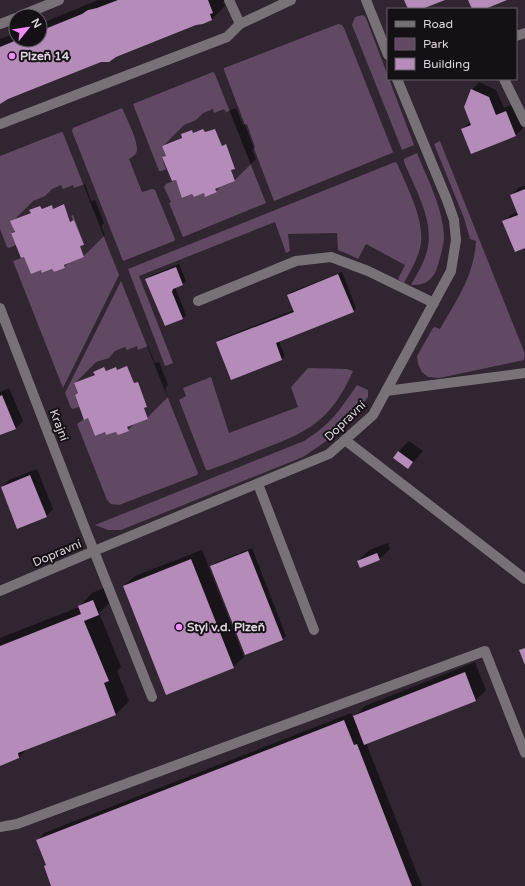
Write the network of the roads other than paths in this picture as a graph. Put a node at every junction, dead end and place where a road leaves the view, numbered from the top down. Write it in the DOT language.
graph roads {
  1 [pos="59,0"];
  2 [pos="229,0"];
  3 [pos="292,0"];
  4 [pos="366,0"];
  5 [pos="40,8"];
  6 [pos="240,24"];
  7 [pos="387,52"];
  8 [pos="397,80"];
  9 [pos="504,80"];
  10 [pos="525,122"];
  11 [pos="0,124"];
  12 [pos="198,302"];
  13 [pos="434,303"];
  14 [pos="0,308"];
  15 [pos="525,373"];
  16 [pos="386,390"];
  17 [pos="345,440"];
  18 [pos="258,484"];
  19 [pos="94,551"];
  20 [pos="525,578"];
  21 [pos="0,592"];
  22 [pos="314,630"];
  23 [pos="152,697"];
  24 [pos="525,753"];
  25 [pos="0,827"];
  1 -- 5 [label="street"];
  2 -- 6 [label="street"];
  3 -- 6 [label="street"];
  4 -- 7 [label="street"];
  6 -- 11 [label="street"];
  8 -- 13 [label="street, Dopravní"];
  9 -- 10 [label="street"];
  12 -- 13 [label="street"];
  13 -- 16 [label="street, Dopravní"];
  14 -- 19 [label="street, Krajní"];
  15 -- 16 [label="street"];
  16 -- 17 [label="street, Dopravní"];
  17 -- 18 [label="street, Dopravní"];
  17 -- 20 [label="street"];
  18 -- 19 [label="street, Dopravní"];
  18 -- 22 [label="street"];
  19 -- 21 [label="street, Dopravní"];
  19 -- 23 [label="street, Krajní"];
  24 -- 25 [label="street"];
}
